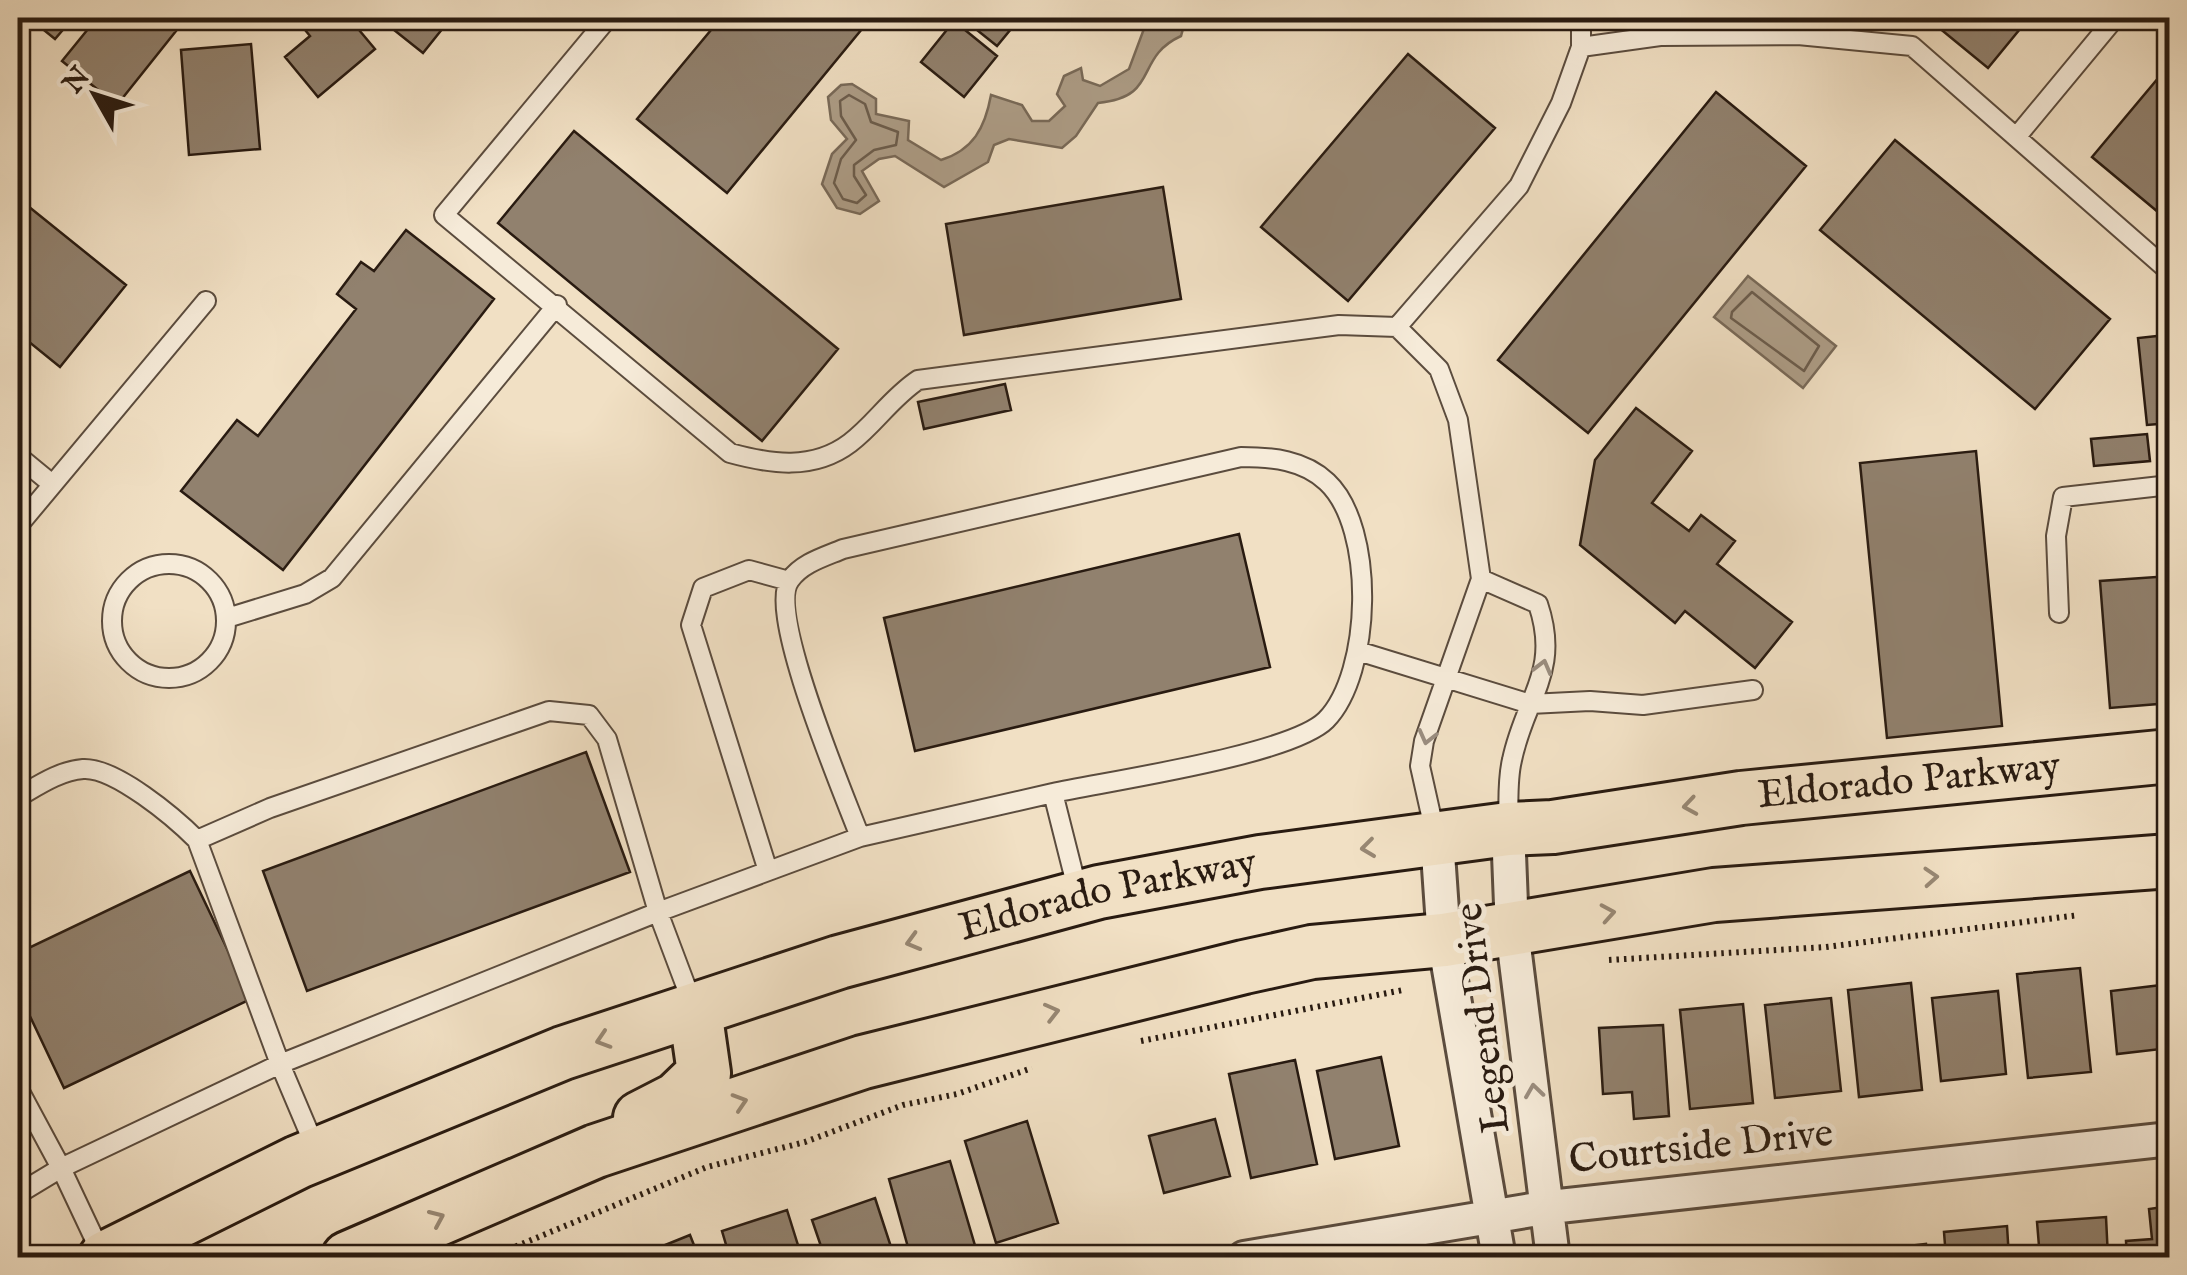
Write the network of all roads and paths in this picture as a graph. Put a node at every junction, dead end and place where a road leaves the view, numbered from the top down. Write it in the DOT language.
graph roads {
  1 [pos="608,18"];
  2 [pos="1582,18"];
  3 [pos="2115,18"];
  4 [pos="1582,46"];
  5 [pos="2018,135"];
  6 [pos="2170,272"];
  7 [pos="206,301"];
  8 [pos="557,305"];
  9 [pos="1397,327"];
  10 [pos="18,456"];
  11 [pos="52,484"];
  12 [pos="2170,486"];
  13 [pos="18,526"];
  14 [pos="1481,579"];
  15 [pos="789,581"];
  16 [pos="2059,614"];
  17 [pos="226,618"];
  18 [pos="1358,650"];
  19 [pos="1444,676"];
  20 [pos="1753,690"];
  21 [pos="1530,704"];
  22 [pos="2170,756"];
  23 [pos="1053,792"];
  24 [pos="18,797"];
  25 [pos="1508,829"];
  26 [pos="860,837"];
  27 [pos="1437,839"];
  28 [pos="197,840"];
  29 [pos="2170,861"];
  30 [pos="768,871"];
  31 [pos="1079,897"];
  32 [pos="658,912"];
  33 [pos="2098,912"];
  34 [pos="1512,930"];
  35 [pos="1448,960"];
  36 [pos="1592,962"];
  37 [pos="695,1010"];
  38 [pos="1126,1044"];
  39 [pos="280,1064"];
  40 [pos="1035,1067"];
  41 [pos="18,1088"];
  42 [pos="2170,1139"];
  43 [pos="318,1154"];
  44 [pos="61,1168"];
  45 [pos="18,1194"];
  46 [pos="490,1195"];
  47 [pos="1550,1207"];
  48 [pos="1491,1216"];
  49 [pos="104,1258"];
  50 [pos="348,1258"];
  51 [pos="488,1258"];
  52 [pos="1244,1258"];
  53 [pos="1499,1258"];
  54 [pos="1553,1258"];
  1 -- 8 [label="lane"];
  2 -- 4 [label="lane"];
  3 -- 5 [label="lane"];
  4 -- 5 [label="lane"];
  4 -- 9 [label="lane"];
  5 -- 6 [label="lane"];
  7 -- 11 [label="lane"];
  8 -- 9 [label="lane"];
  8 -- 17 [label="lane"];
  9 -- 14 [label="lane"];
  10 -- 11 [label="lane"];
  11 -- 13 [label="lane"];
  12 -- 16 [label="lane"];
  14 -- 19 [label="lane"];
  21 -- 14 [label="lane, one-way"];
  15 -- 18 [label="lane"];
  15 -- 26 [label="lane"];
  15 -- 30 [label="lane"];
  17 -- 17 [label="lane"];
  18 -- 19 [label="lane"];
  18 -- 23 [label="lane"];
  19 -- 21 [label="lane"];
  19 -- 27 [label="lane, one-way"];
  20 -- 21 [label="lane"];
  21 -- 25 [label="lane"];
  22 -- 25 [label="main road, Eldorado Parkway, one-way"];
  23 -- 26 [label="lane"];
  23 -- 31 [label="lane"];
  24 -- 28 [label="lane"];
  25 -- 27 [label="main road, Eldorado Parkway"];
  25 -- 34 [label="street, Legend Drive"];
  26 -- 30 [label="lane"];
  27 -- 31 [label="main road, Eldorado Parkway, one-way"];
  27 -- 35 [label="street, Legend Drive"];
  28 -- 32 [label="lane"];
  28 -- 39 [label="lane"];
  34 -- 29 [label="main road, one-way"];
  30 -- 32 [label="lane"];
  31 -- 37 [label="main road, Eldorado Parkway, one-way"];
  32 -- 37 [label="lane"];
  32 -- 39 [label="lane"];
  33 -- 36 [label="path"];
  34 -- 35 [label="main road"];
  47 -- 34 [label="street, Legend Drive, one-way"];
  35 -- 38 [label="path"];
  46 -- 35 [label="main road, one-way"];
  35 -- 48 [label="street, Legend Drive"];
  37 -- 43 [label="main road, Eldorado Parkway, one-way"];
  37 -- 46 [label="main road"];
  39 -- 43 [label="lane"];
  39 -- 44 [label="lane"];
  40 -- 51 [label="path"];
  41 -- 44 [label="lane"];
  42 -- 47 [label="street, Courtside Drive"];
  43 -- 49 [label="main road, Eldorado Parkway"];
  44 -- 45 [label="lane"];
  44 -- 49 [label="lane"];
  50 -- 46 [label="main road, one-way"];
  47 -- 48 [label="street, Courtside Drive"];
  47 -- 54 [label="street, Legend Drive"];
  48 -- 52 [label="street, Courtside Drive"];
  48 -- 53 [label="street, Legend Drive"];
}
